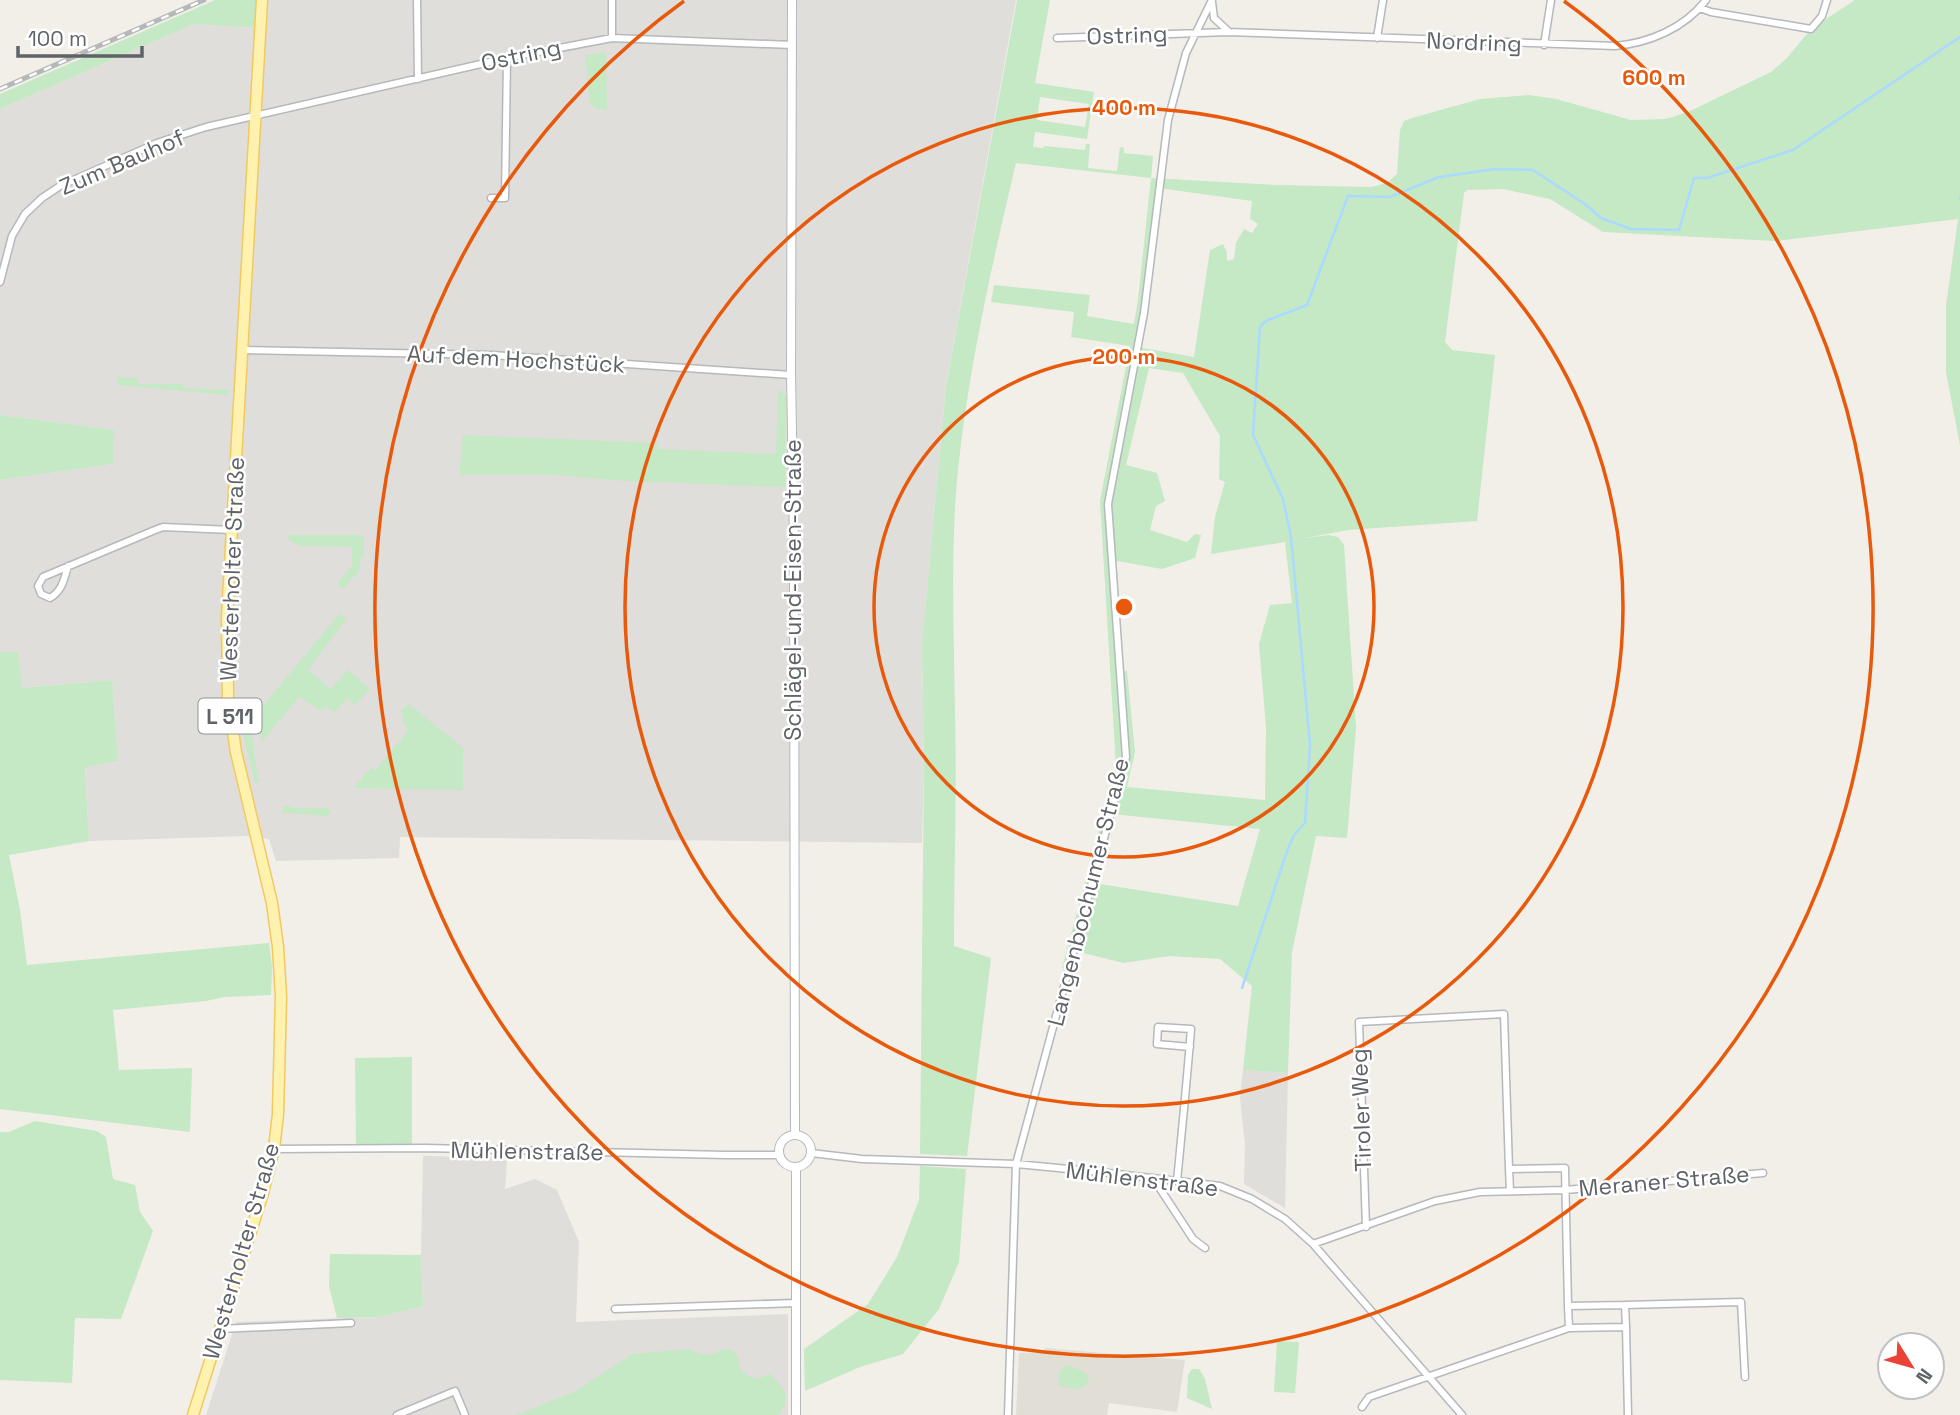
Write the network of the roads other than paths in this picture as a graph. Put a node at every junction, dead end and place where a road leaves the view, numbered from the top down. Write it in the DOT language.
graph roads {
  1 [pos="262,0"];
  2 [pos="417,0"];
  3 [pos="611,0"];
  4 [pos="792,0"];
  5 [pos="1212,0"];
  6 [pos="1383,0"];
  7 [pos="1551,0"];
  8 [pos="1706,0"];
  9 [pos="1827,0"];
  10 [pos="1700,8"];
  11 [pos="1197,32"];
  12 [pos="1228,32"];
  13 [pos="1057,37"];
  14 [pos="612,38"];
  15 [pos="1377,38"];
  16 [pos="792,45"];
  17 [pos="1544,45"];
  18 [pos="507,58"];
  19 [pos="418,79"];
  20 [pos="256,114"];
  21 [pos="491,198"];
  22 [pos="0,282"];
  23 [pos="242,350"];
  24 [pos="791,375"];
  25 [pos="231,530"];
  26 [pos="68,566"];
  27 [pos="1189,1046"];
  28 [pos="795,1135"];
  29 [pos="274,1149"];
  30 [pos="811,1153"];
  31 [pos="779,1154"];
  32 [pos="1016,1164"];
  33 [pos="796,1168"];
  34 [pos="1509,1169"];
  35 [pos="1763,1173"];
  36 [pos="1153,1178"];
  37 [pos="1177,1181"];
  38 [pos="1565,1190"];
  39 [pos="1510,1191"];
  40 [pos="1366,1227"];
  41 [pos="1313,1244"];
  42 [pos="1205,1248"];
  43 [pos="796,1303"];
  44 [pos="1625,1305"];
  45 [pos="1568,1306"];
  46 [pos="615,1309"];
  47 [pos="351,1323"];
  48 [pos="1626,1327"];
  49 [pos="1569,1328"];
  50 [pos="220,1329"];
  51 [pos="1428,1377"];
  52 [pos="1745,1377"];
  53 [pos="1362,1407"];
  54 [pos="193,1415"];
  55 [pos="397,1415"];
  56 [pos="465,1415"];
  57 [pos="796,1415"];
  58 [pos="1007,1415"];
  59 [pos="1462,1415"];
  60 [pos="1628,1415"];
  1 -- 20 [label="main road, Westerholter Straße / L 511"];
  2 -- 19 [label="street"];
  3 -- 14 [label="street"];
  4 -- 16 [label="street, Schlägel-und-Eisen-Straße"];
  5 -- 11 [label="street, Langenbochumer Straße"];
  5 -- 12 [label="street"];
  6 -- 15 [label="street"];
  7 -- 17 [label="street"];
  8 -- 10 [label="street, Nordring"];
  9 -- 10 [label="street"];
  10 -- 17 [label="street, Nordring"];
  11 -- 12 [label="street, Nordring"];
  11 -- 13 [label="street, Ostring"];
  11 -- 32 [label="street, Langenbochumer Straße"];
  12 -- 15 [label="street, Nordring"];
  14 -- 16 [label="street, Ostring"];
  14 -- 18 [label="street, Ostring"];
  15 -- 17 [label="street, Nordring"];
  16 -- 24 [label="street, Schlägel-und-Eisen-Straße"];
  18 -- 19 [label="street, Ostring"];
  18 -- 21 [label="street"];
  19 -- 20 [label="street, Ostring"];
  20 -- 22 [label="street, Zum Bauhof"];
  20 -- 23 [label="main road, Westerholter Straße / L 511"];
  23 -- 24 [label="street, Auf dem Hochstück"];
  23 -- 25 [label="main road, Westerholter Straße / L 511"];
  24 -- 28 [label="street, Schlägel-und-Eisen-Straße"];
  25 -- 26 [label="street"];
  25 -- 29 [label="main road, Westerholter Straße / L 511"];
  26 -- 26 [label="street"];
  27 -- 27 [label="street"];
  27 -- 37 [label="street"];
  28 -- 30 [label="street"];
  28 -- 31 [label="street"];
  29 -- 31 [label="street, Mühlenstraße"];
  29 -- 50 [label="main road, Westerholter Straße / L 511"];
  30 -- 32 [label="street, Mühlenstraße"];
  30 -- 33 [label="street"];
  31 -- 33 [label="street"];
  32 -- 36 [label="street, Mühlenstraße"];
  32 -- 58 [label="street, Langenbochumer Straße"];
  33 -- 43 [label="street"];
  34 -- 38 [label="street, Meraner Straße"];
  34 -- 39 [label="street"];
  34 -- 40 [label="street, Tiroler Weg"];
  35 -- 38 [label="street, Meraner Straße"];
  36 -- 37 [label="street, Mühlenstraße"];
  36 -- 42 [label="street"];
  37 -- 41 [label="street, Mühlenstraße"];
  38 -- 39 [label="street, Meraner Straße"];
  38 -- 45 [label="street"];
  39 -- 40 [label="street, Meraner Straße"];
  40 -- 41 [label="street, Meraner Straße"];
  41 -- 51 [label="street, Mühlenstraße"];
  43 -- 46 [label="street"];
  43 -- 57 [label="street"];
  44 -- 45 [label="street"];
  44 -- 48 [label="street"];
  44 -- 52 [label="street"];
  45 -- 49 [label="street"];
  47 -- 50 [label="street"];
  48 -- 49 [label="street"];
  48 -- 60 [label="street"];
  49 -- 51 [label="street"];
  50 -- 54 [label="main road, Westerholter Straße / L 511"];
  51 -- 53 [label="street"];
  51 -- 59 [label="street, Mühlenstraße"];
  55 -- 56 [label="street"];
}
